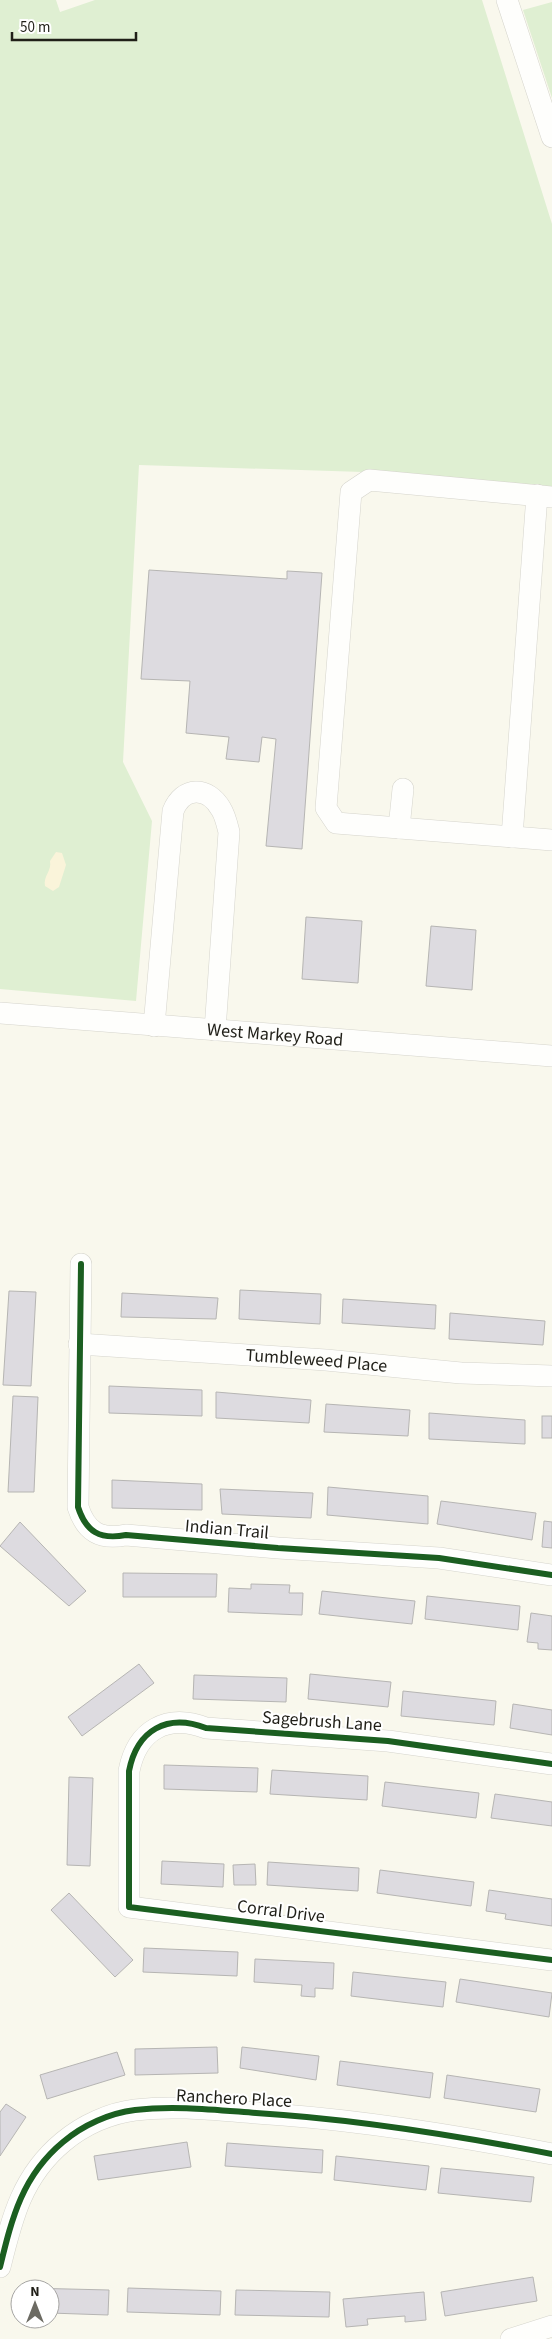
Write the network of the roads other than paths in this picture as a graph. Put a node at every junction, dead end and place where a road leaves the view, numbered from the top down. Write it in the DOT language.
graph roads {
  1 [pos="507,0"];
  2 [pos="550,124"];
  3 [pos="544,496"];
  4 [pos="403,789"];
  5 [pos="399,828"];
  6 [pos="512,836"];
  7 [pos="552,840"];
  8 [pos="0,1013"];
  9 [pos="154,1026"];
  10 [pos="215,1030"];
  11 [pos="552,1056"];
  12 [pos="81,1264"];
  13 [pos="79,1344"];
  14 [pos="552,1376"];
  15 [pos="552,1575"];
  16 [pos="552,1764"];
  17 [pos="129,1783"];
  18 [pos="552,1960"];
  19 [pos="552,2154"];
  20 [pos="0,2267"];
  21 [pos="552,2326"];
  22 [pos="510,2339"];
  1 -- 2 [label="street"];
  3 -- 5 [label="street"];
  3 -- 6 [label="street"];
  4 -- 5 [label="street"];
  5 -- 6 [label="street"];
  6 -- 7 [label="street"];
  8 -- 9 [label="street, West Markey Road"];
  9 -- 10 [label="street, West Markey Road"];
  9 -- 10 [label="street"];
  10 -- 11 [label="street, West Markey Road"];
  12 -- 13 [label="street, Indian Trail"];
  13 -- 14 [label="street, Tumbleweed Place"];
  13 -- 15 [label="street, Indian Trail"];
  16 -- 17 [label="street, Sagebrush Lane"];
  17 -- 18 [label="street, Corral Drive"];
  19 -- 20 [label="street, Ranchero Place"];
  21 -- 22 [label="street"];
}
